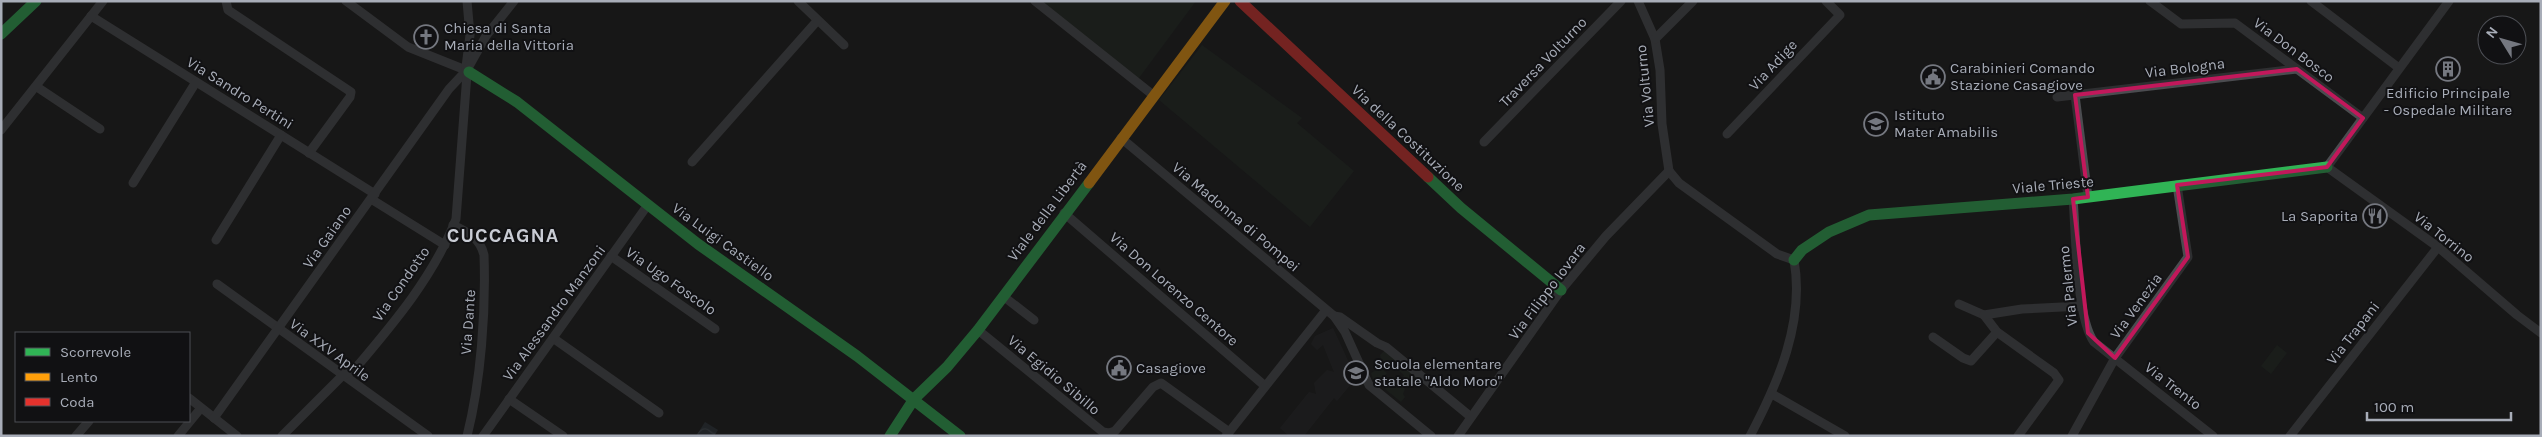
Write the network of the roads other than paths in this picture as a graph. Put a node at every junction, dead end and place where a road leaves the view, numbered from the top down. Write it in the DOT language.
graph roads {
  1 [pos="36,1"];
  2 [pos="103,1"];
  3 [pos="226,1"];
  4 [pos="346,1"];
  5 [pos="467,1"];
  6 [pos="514,1"];
  7 [pos="1035,1"];
  8 [pos="1224,1"];
  9 [pos="1240,1"];
  10 [pos="1621,1"];
  11 [pos="1638,1"];
  12 [pos="1693,1"];
  13 [pos="1826,1"];
  14 [pos="2150,1"];
  15 [pos="2312,1"];
  16 [pos="2449,1"];
  17 [pos="797,2"];
  18 [pos="91,16"];
  19 [pos="817,21"];
  20 [pos="1,34"];
  21 [pos="1656,39"];
  22 [pos="844,45"];
  23 [pos="2399,68"];
  24 [pos="2297,69"];
  25 [pos="466,70"];
  26 [pos="196,82"];
  27 [pos="37,87"];
  28 [pos="1153,95"];
  29 [pos="2075,95"];
  30 [pos="2057,97"];
  31 [pos="2363,118"];
  32 [pos="100,129"];
  33 [pos="1,130"];
  34 [pos="1727,134"];
  35 [pos="281,135"];
  36 [pos="1120,138"];
  37 [pos="1484,142"];
  38 [pos="309,152"];
  39 [pos="692,162"];
  40 [pos="2327,167"];
  41 [pos="1669,171"];
  42 [pos="133,183"];
  43 [pos="2178,185"];
  44 [pos="373,196"];
  45 [pos="2088,197"];
  46 [pos="2074,199"];
  47 [pos="647,206"];
  48 [pos="1064,212"];
  49 [pos="453,225"];
  50 [pos="216,240"];
  51 [pos="445,244"];
  52 [pos="2438,247"];
  53 [pos="611,256"];
  54 [pos="1794,260"];
  55 [pos="217,284"];
  56 [pos="1561,290"];
  57 [pos="1003,296"];
  58 [pos="1959,304"];
  59 [pos="2082,306"];
  60 [pos="1326,310"];
  61 [pos="1984,315"];
  62 [pos="1334,316"];
  63 [pos="1034,320"];
  64 [pos="716,328"];
  65 [pos="278,329"];
  66 [pos="978,330"];
  67 [pos="1997,332"];
  68 [pos="2541,333"];
  69 [pos="1933,336"];
  70 [pos="552,338"];
  71 [pos="2115,358"];
  72 [pos="342,376"];
  73 [pos="1265,386"];
  74 [pos="1772,394"];
  75 [pos="509,398"];
  76 [pos="190,399"];
  77 [pos="914,400"];
  78 [pos="201,408"];
  79 [pos="659,413"];
  80 [pos="1471,417"];
  81 [pos="214,418"];
  82 [pos="190,421"];
  83 [pos="88,422"];
  84 [pos="190,422"];
  85 [pos="1228,434"];
  86 [pos="76,436"];
  87 [pos="178,436"];
  88 [pos="237,436"];
  89 [pos="282,436"];
  90 [pos="428,436"];
  91 [pos="467,436"];
  92 [pos="483,436"];
  93 [pos="563,436"];
  94 [pos="890,436"];
  95 [pos="960,436"];
  96 [pos="1431,436"];
  97 [pos="1458,436"];
  98 [pos="1750,436"];
  99 [pos="1845,436"];
  100 [pos="2018,436"];
  101 [pos="2072,436"];
  102 [pos="2214,436"];
  103 [pos="2290,436"];
  1 -- 20 [label="main road"];
  2 -- 18 [label="street"];
  3 -- 38 [label="street"];
  4 -- 25 [label="street"];
  5 -- 25 [label="street, Via Condotto"];
  6 -- 25 [label="street"];
  7 -- 28 [label="street"];
  8 -- 28 [label="main road, Viale della Libertà"];
  9 -- 56 [label="main road, Via della Costituzione"];
  10 -- 37 [label="street, Traversa Volturno"];
  11 -- 21 [label="street, Via Volturno"];
  12 -- 21 [label="street"];
  13 -- 34 [label="street, Via Adige"];
  14 -- 24 [label="street, Via Don Bosco"];
  15 -- 23 [label="street"];
  16 -- 23 [label="street"];
  17 -- 19 [label="street"];
  18 -- 26 [label="street, Via Sandro Pertini"];
  18 -- 27 [label="street"];
  19 -- 22 [label="street"];
  19 -- 39 [label="street"];
  21 -- 41 [label="street, Via Volturno"];
  23 -- 31 [label="street"];
  24 -- 29 [label="street, Via Bologna"];
  24 -- 31 [label="street, Via Don Bosco"];
  25 -- 44 [label="street, Via Gaiano"];
  25 -- 47 [label="main road, Via Luigi Castiello"];
  25 -- 49 [label="street, Via Condotto"];
  26 -- 35 [label="street, Via Sandro Pertini"];
  26 -- 42 [label="street"];
  27 -- 32 [label="street"];
  27 -- 33 [label="street"];
  28 -- 36 [label="main road, Viale della Libertà"];
  29 -- 30 [label="street, Via Bologna"];
  29 -- 45 [label="street"];
  31 -- 40 [label="street"];
  35 -- 38 [label="street, Via Sandro Pertini"];
  35 -- 50 [label="street"];
  36 -- 48 [label="main road, Viale della Libertà"];
  36 -- 60 [label="street, Via Madonna di Pompei"];
  38 -- 44 [label="street, Via Sandro Pertini"];
  40 -- 43 [label="main road, Viale Trieste"];
  40 -- 52 [label="street, Via Torrino"];
  41 -- 54 [label="street"];
  41 -- 56 [label="street, Via Filippo Iovara"];
  43 -- 45 [label="main road, Viale Trieste"];
  43 -- 71 [label="street, Via Venezia"];
  44 -- 51 [label="street, Via Sandro Pertini"];
  44 -- 65 [label="street, Via Gaiano"];
  45 -- 46 [label="main road, Viale Trieste"];
  46 -- 54 [label="main road, Viale Trieste"];
  46 -- 59 [label="street, Via Palermo"];
  47 -- 53 [label="street, Via Alessandro Manzoni"];
  47 -- 77 [label="main road, Via Luigi Castiello"];
  48 -- 57 [label="main road, Viale della Libertà"];
  48 -- 73 [label="street, Via Don Lorenzo Centore"];
  49 -- 51 [label="street, Via Condotto"];
  49 -- 91 [label="street, Via Dante"];
  51 -- 72 [label="street, Via Condotto"];
  52 -- 68 [label="street, Via Torrino"];
  52 -- 103 [label="street, Via Trapani"];
  53 -- 64 [label="street, Via Ugo Foscolo"];
  53 -- 70 [label="street, Via Alessandro Manzoni"];
  54 -- 74 [label="street"];
  55 -- 65 [label="street, Via XXV Aprile"];
  56 -- 80 [label="street, Via Filippo Iovara"];
  57 -- 63 [label="street"];
  57 -- 66 [label="main road, Viale della Libertà"];
  58 -- 61 [label="street"];
  59 -- 61 [label="street"];
  59 -- 71 [label="street, Via Palermo"];
  60 -- 62 [label="street, Via Madonna di Pompei"];
  60 -- 73 [label="street"];
  61 -- 67 [label="street"];
  62 -- 80 [label="street"];
  62 -- 96 [label="street"];
  65 -- 72 [label="street, Via XXV Aprile"];
  65 -- 81 [label="street, Via Gaiano"];
  66 -- 77 [label="main road, Viale della Libertà"];
  66 -- 85 [label="street, Via Egidio Sibillo"];
  67 -- 69 [label="street"];
  67 -- 100 [label="street"];
  70 -- 75 [label="street, Via Alessandro Manzoni"];
  70 -- 79 [label="street"];
  71 -- 101 [label="street, Via Venezia"];
  71 -- 102 [label="street, Via Trento"];
  72 -- 89 [label="street, Via Condotto"];
  72 -- 90 [label="street, Via XXV Aprile"];
  73 -- 85 [label="street"];
  74 -- 98 [label="street"];
  74 -- 99 [label="street"];
  75 -- 92 [label="street, Via Alessandro Manzoni"];
  75 -- 93 [label="street"];
  76 -- 78 [label="street"];
  77 -- 94 [label="main road, Viale della Libertà"];
  77 -- 95 [label="main road, Via Luigi Castiello"];
  78 -- 81 [label="street"];
  78 -- 82 [label="street"];
  80 -- 97 [label="street, Via Filippo Iovara"];
  81 -- 88 [label="street"];
  83 -- 86 [label="street"];
  84 -- 87 [label="street"];
}
